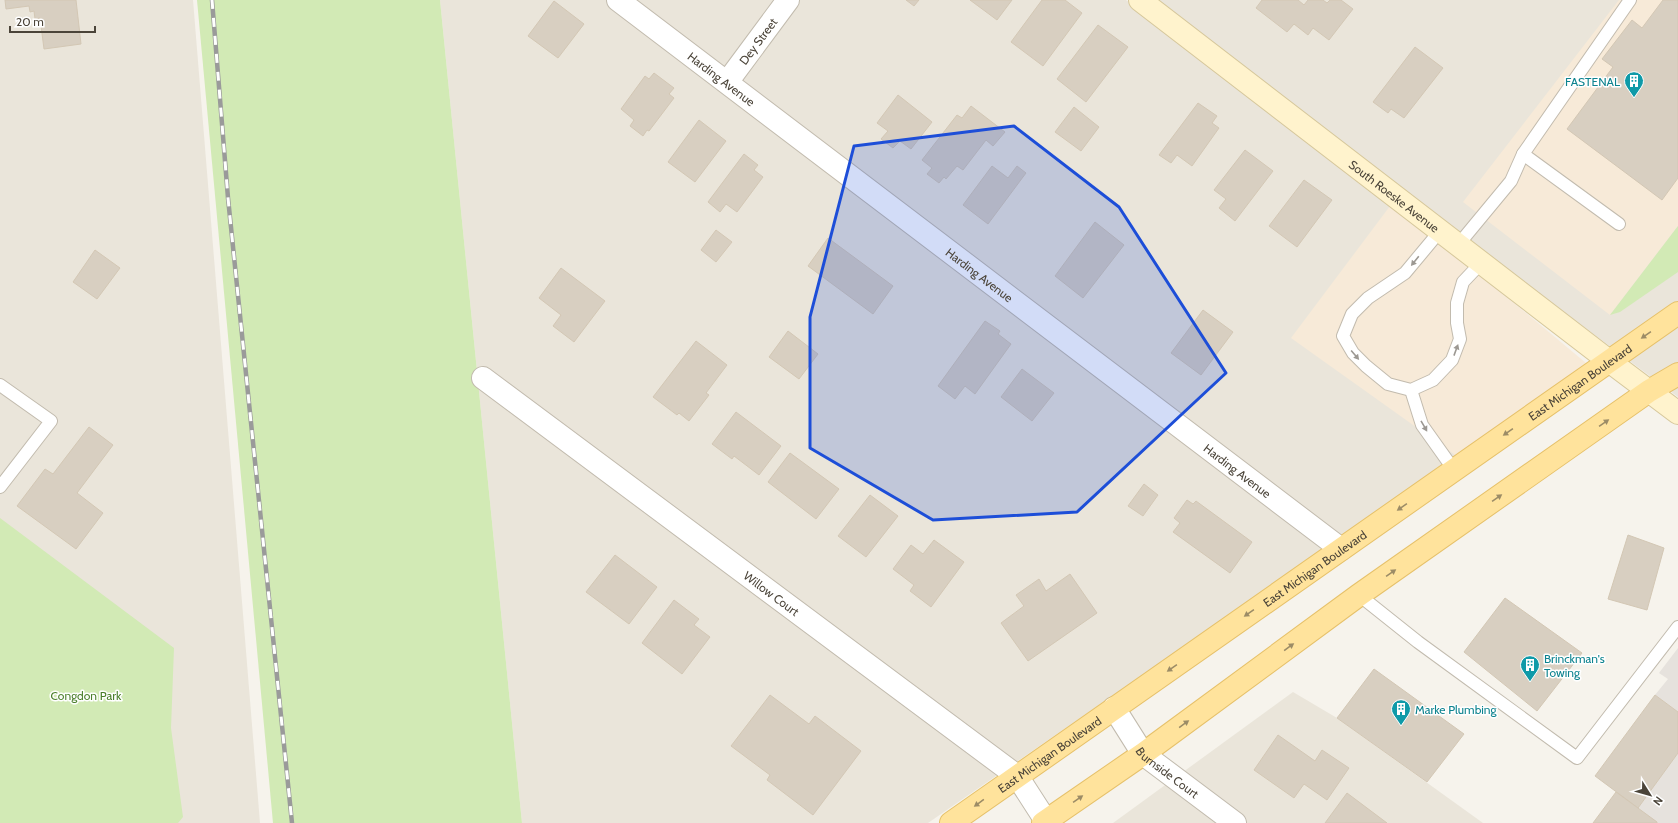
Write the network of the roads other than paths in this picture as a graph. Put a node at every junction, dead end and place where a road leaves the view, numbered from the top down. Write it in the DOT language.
graph roads {
  1 [pos="618,0"];
  2 [pos="788,0"];
  3 [pos="1140,0"];
  4 [pos="1630,0"];
  5 [pos="728,81"];
  6 [pos="1523,154"];
  7 [pos="1618,224"];
  8 [pos="1440,231"];
  9 [pos="1458,245"];
  10 [pos="1481,263"];
  11 [pos="1678,313"];
  12 [pos="1609,361"];
  13 [pos="1678,374"];
  14 [pos="484,378"];
  15 [pos="0,385"];
  16 [pos="1411,390"];
  17 [pos="1648,391"];
  18 [pos="1678,412"];
  19 [pos="1454,470"];
  20 [pos="0,486"];
  21 [pos="1341,549"];
  22 [pos="1359,595"];
  23 [pos="1678,627"];
  24 [pos="1114,708"];
  25 [pos="1143,754"];
  26 [pos="1017,776"];
  27 [pos="1044,822"];
  28 [pos="951,823"];
  29 [pos="1235,823"];
  1 -- 5 [label="street, Harding Avenue"];
  2 -- 5 [label="street, Dey Street"];
  3 -- 8 [label="street, South Roeske Avenue"];
  4 -- 6 [label="lane"];
  5 -- 21 [label="street, Harding Avenue"];
  6 -- 7 [label="lane"];
  6 -- 9 [label="lane"];
  8 -- 9 [label="street, South Roeske Avenue"];
  8 -- 16 [label="lane, one-way"];
  9 -- 10 [label="street, South Roeske Avenue"];
  10 -- 12 [label="street, South Roeske Avenue"];
  16 -- 10 [label="lane, one-way"];
  11 -- 12 [label="main road, East Michigan Boulevard, one-way"];
  12 -- 17 [label="street, South Roeske Avenue"];
  12 -- 19 [label="main road, East Michigan Boulevard, one-way"];
  13 -- 17 [label="main road"];
  14 -- 26 [label="street, Willow Court"];
  15 -- 20 [label="lane"];
  16 -- 19 [label="lane, one-way"];
  17 -- 18 [label="street, South Roeske Avenue"];
  22 -- 17 [label="main road, one-way"];
  19 -- 21 [label="main road, East Michigan Boulevard, one-way"];
  21 -- 24 [label="main road, East Michigan Boulevard, one-way"];
  22 -- 23 [label="lane"];
  25 -- 22 [label="main road, one-way"];
  24 -- 25 [label="street, Burnside Court"];
  24 -- 26 [label="main road, East Michigan Boulevard"];
  27 -- 25 [label="main road, one-way"];
  25 -- 29 [label="street, Burnside Court"];
  26 -- 27 [label="street, Willow Court"];
  26 -- 28 [label="main road, East Michigan Boulevard, one-way"];
}
